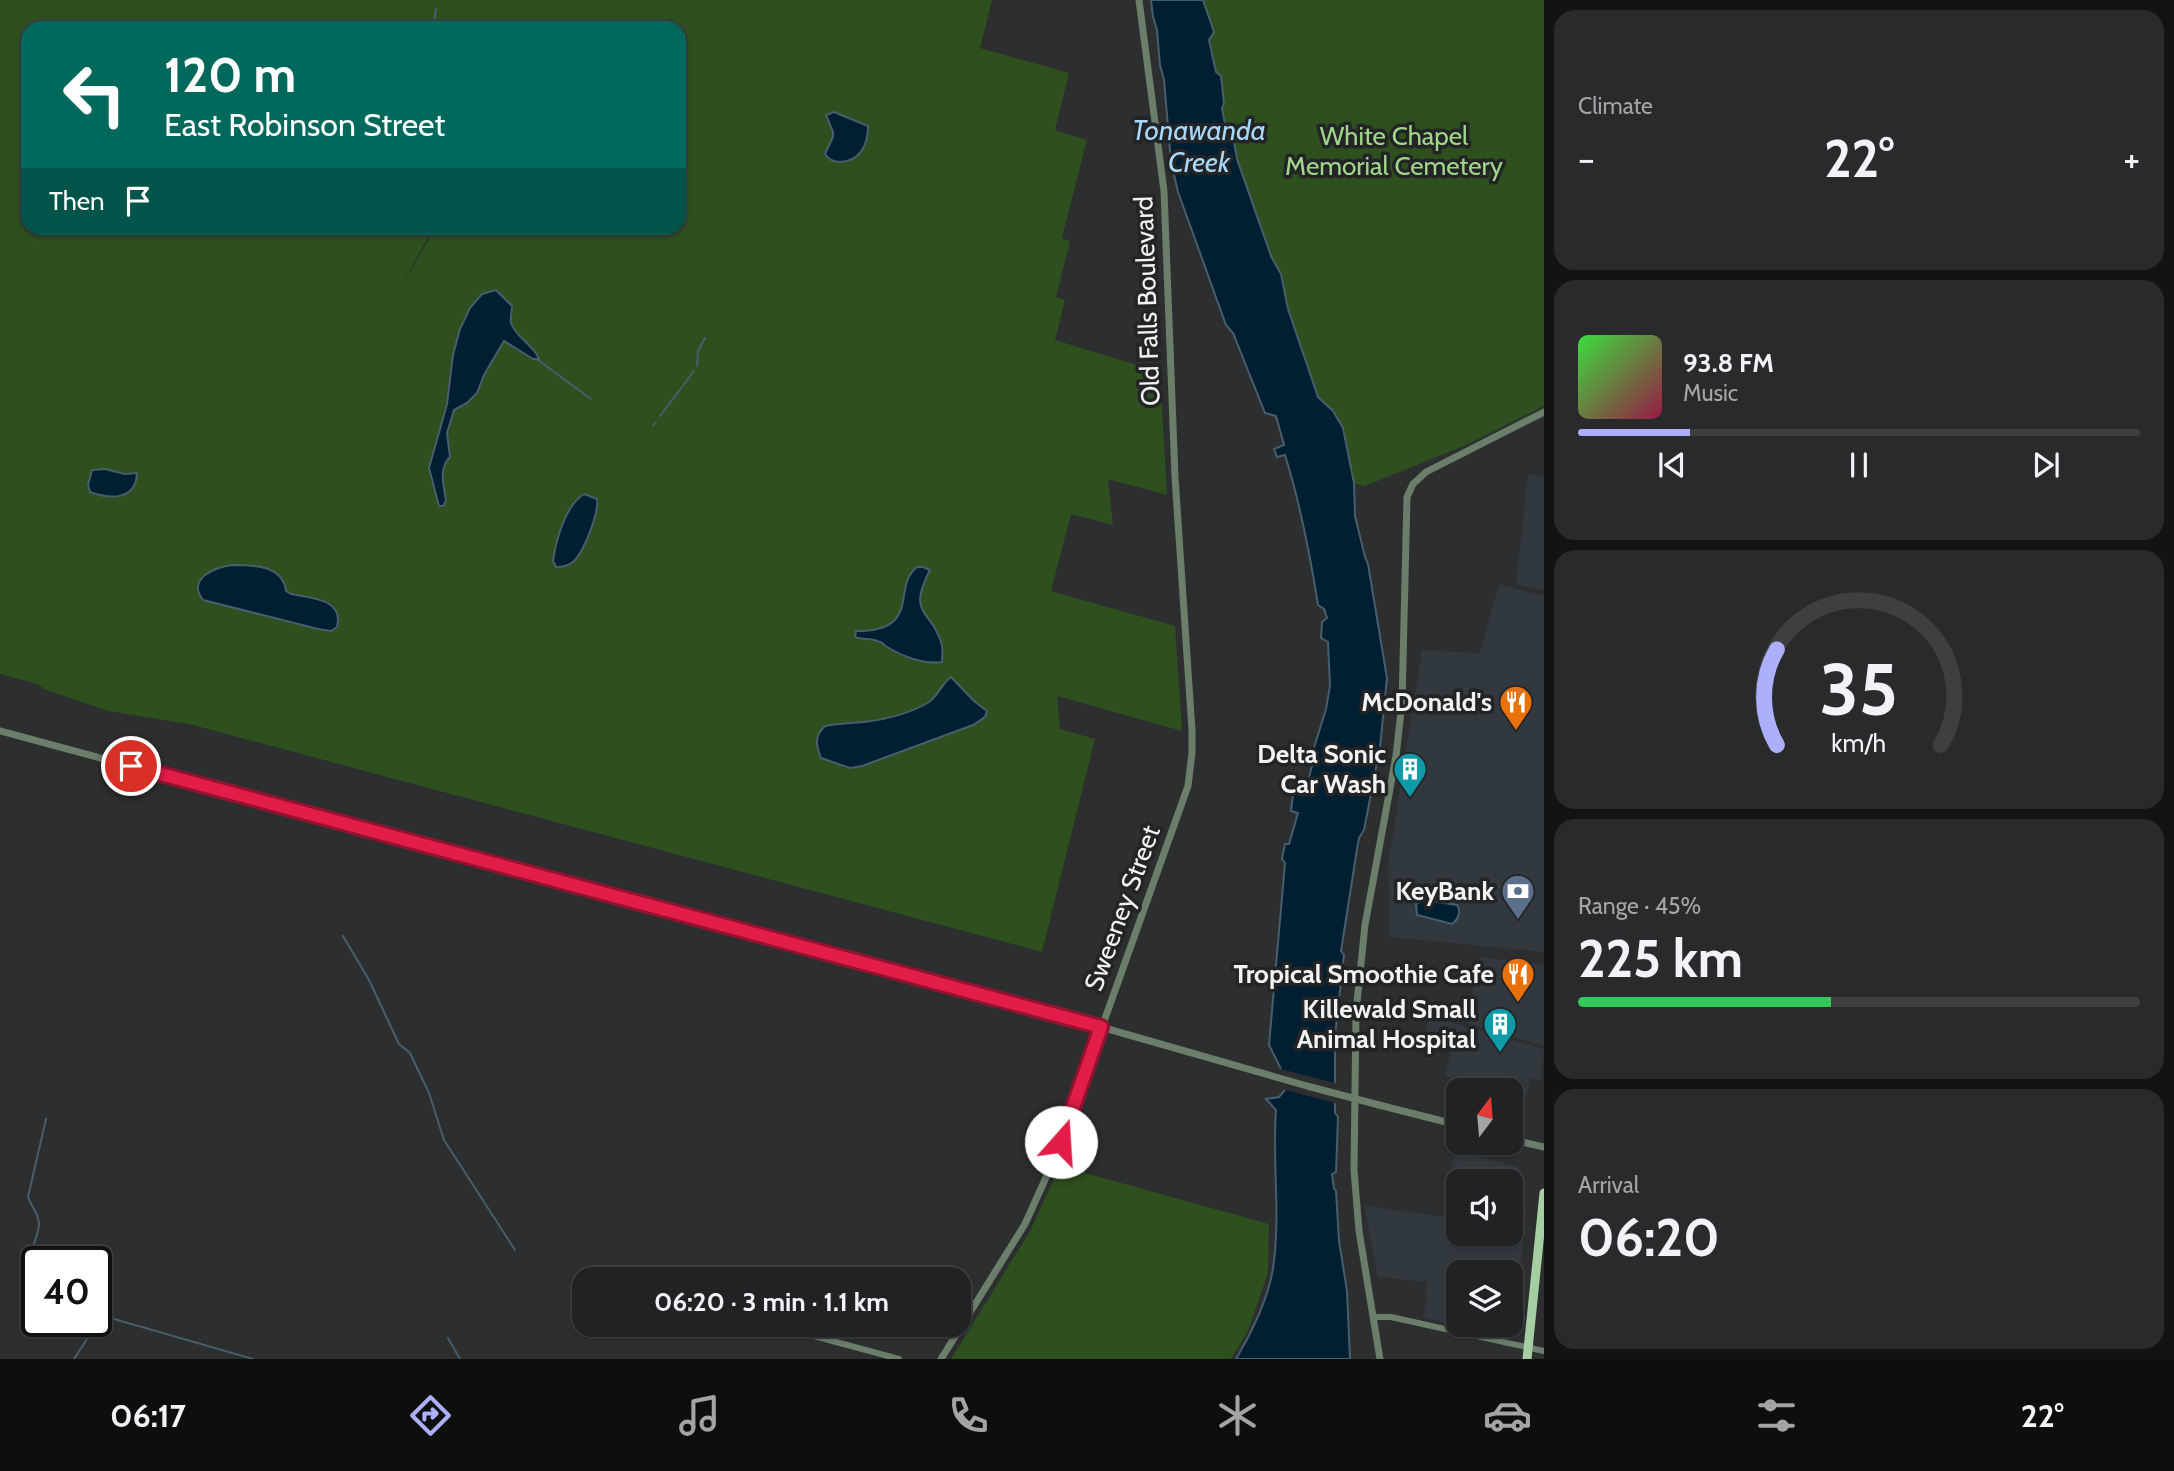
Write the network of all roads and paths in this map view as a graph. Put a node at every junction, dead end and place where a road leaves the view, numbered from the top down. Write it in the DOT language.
graph roads {
  1 [pos="1139,0"];
  2 [pos="1544,412"];
  3 [pos="1175,477"];
  4 [pos="0,731"];
  5 [pos="1101,1027"];
  6 [pos="1446,1122"];
  7 [pos="1523,1142"];
  8 [pos="1544,1147"];
  9 [pos="1544,1193"];
  10 [pos="1373,1317"];
  11 [pos="817,1337"];
  12 [pos="1528,1348"];
  13 [pos="1544,1351"];
  14 [pos="899,1359"];
  15 [pos="941,1359"];
  16 [pos="1380,1359"];
  17 [pos="1527,1359"];
  1 -- 3 [label="street, Old Falls Boulevard"];
  2 -- 10 [label="street"];
  3 -- 5 [label="street, Sweeney Street"];
  4 -- 5 [label="street"];
  5 -- 6 [label="street, bridge"];
  5 -- 15 [label="street, Sweeney Street"];
  7 -- 8 [label="street"];
  9 -- 12 [label="main road"];
  10 -- 12 [label="street"];
  10 -- 16 [label="street"];
  11 -- 14 [label="street"];
  12 -- 13 [label="street"];
  12 -- 17 [label="main road"];
}
